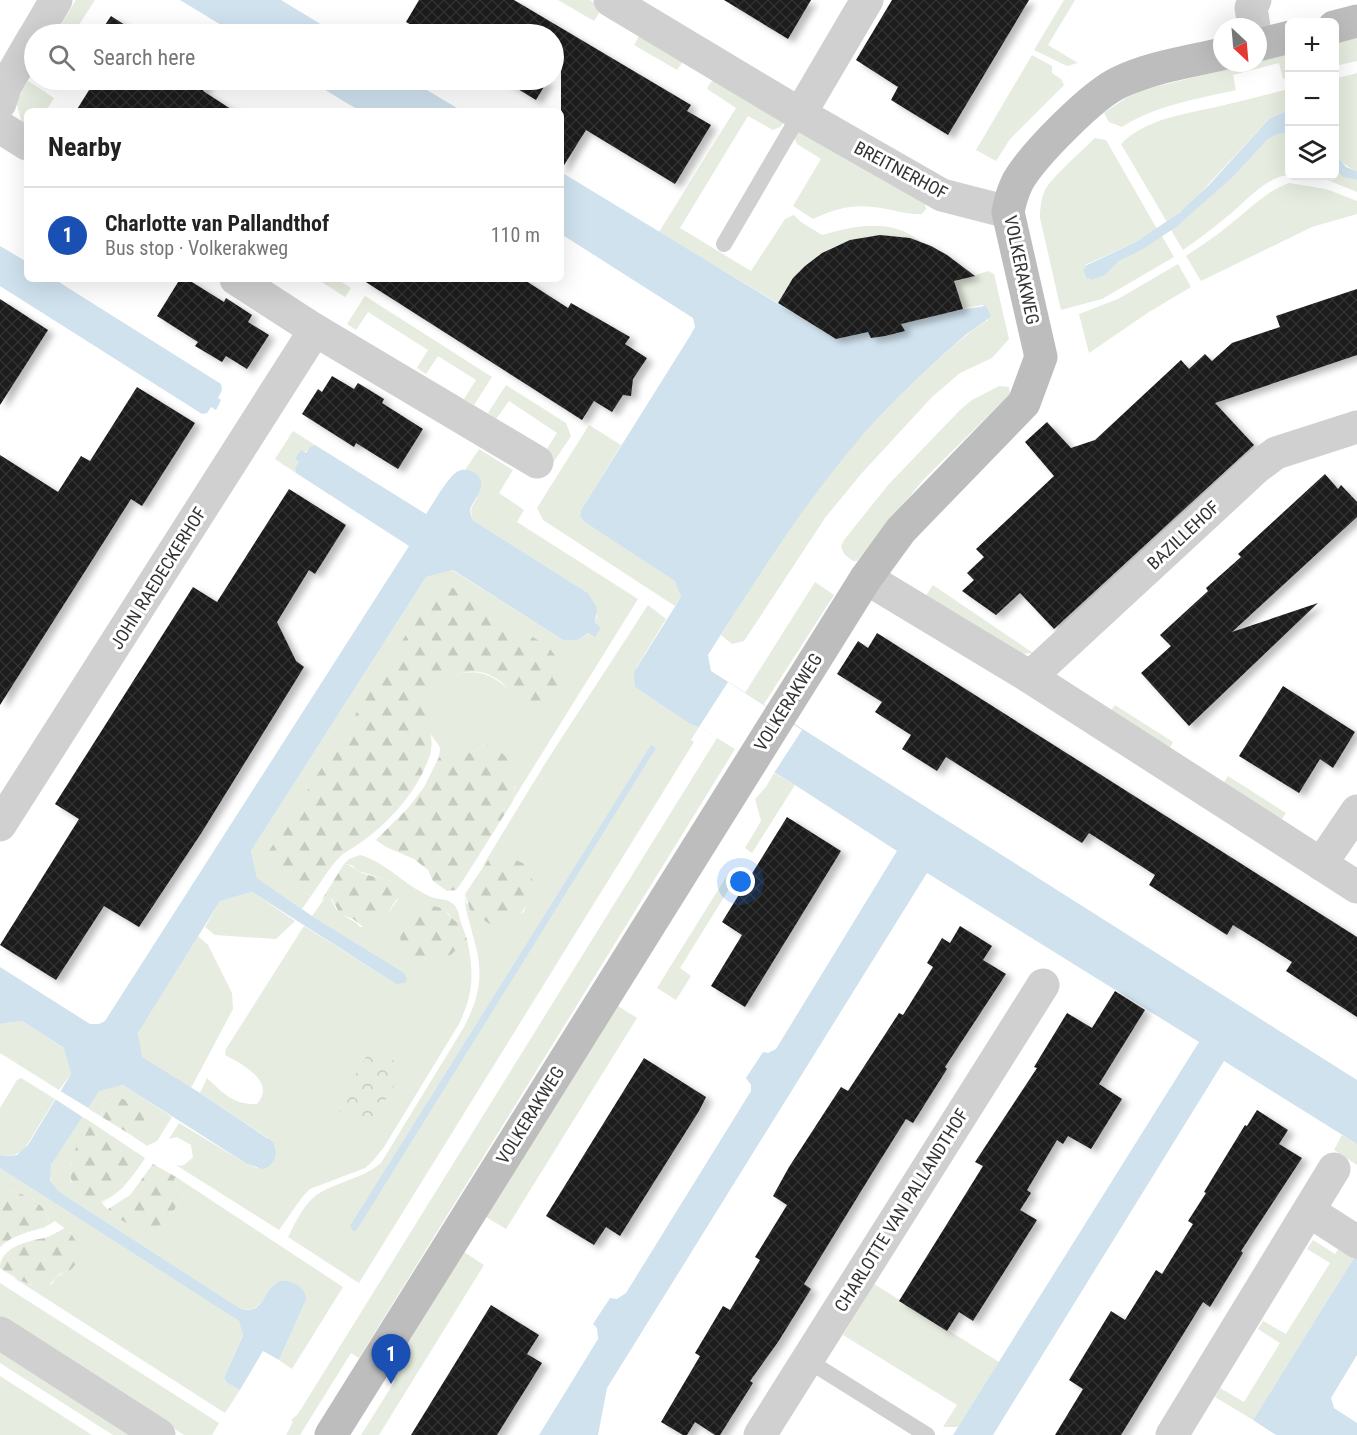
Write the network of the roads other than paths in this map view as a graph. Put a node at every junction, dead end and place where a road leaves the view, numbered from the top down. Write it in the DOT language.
graph roads {
  1 [pos="56,0"];
  2 [pos="610,0"];
  3 [pos="867,0"];
  4 [pos="1255,0"];
  5 [pos="1253,18"];
  6 [pos="1357,21"];
  7 [pos="42,24"];
  8 [pos="1339,26"];
  9 [pos="1285,38"];
  10 [pos="1267,43"];
  11 [pos="24,55"];
  12 [pos="1213,56"];
  13 [pos="0,103"];
  14 [pos="800,114"];
  15 [pos="0,127"];
  16 [pos="24,142"];
  17 [pos="1008,212"];
  18 [pos="723,244"];
  19 [pos="241,282"];
  20 [pos="315,330"];
  21 [pos="1357,427"];
  22 [pos="537,462"];
  23 [pos="866,578"];
  24 [pos="1030,676"];
  25 [pos="1357,811"];
  26 [pos="0,825"];
  27 [pos="1321,864"];
  28 [pos="1357,887"];
  29 [pos="1043,985"];
  30 [pos="1334,1169"];
  31 [pos="1309,1211"];
  32 [pos="1351,1238"];
  33 [pos="0,1333"];
  34 [pos="807,1360"];
  35 [pos="159,1435"];
  36 [pos="331,1435"];
  37 [pos="760,1435"];
  38 [pos="927,1435"];
  39 [pos="1172,1435"];
  1 -- 7 [label="street"];
  2 -- 14 [label="street, BREITNERHOF"];
  3 -- 14 [label="street"];
  4 -- 5 [label="street"];
  6 -- 8 [label="street"];
  9 -- 10 [label="street"];
  11 -- 13 [label="street"];
  12 -- 17 [label="street, VOLKERAKWEG"];
  14 -- 17 [label="street, BREITNERHOF"];
  14 -- 18 [label="lane"];
  15 -- 16 [label="street"];
  17 -- 23 [label="street, VOLKERAKWEG"];
  19 -- 20 [label="street"];
  20 -- 22 [label="street"];
  20 -- 26 [label="street, JOHN RAEDECKERHOF"];
  21 -- 24 [label="street, BAZILLEHOF"];
  23 -- 24 [label="street"];
  23 -- 36 [label="street, VOLKERAKWEG"];
  24 -- 27 [label="street"];
  25 -- 27 [label="street"];
  27 -- 28 [label="street"];
  29 -- 34 [label="street, CHARLOTTE VAN PALLANDTHOF"];
  30 -- 31 [label="street"];
  31 -- 32 [label="street"];
  31 -- 39 [label="street"];
  33 -- 35 [label="street"];
  34 -- 37 [label="street, CHARLOTTE VAN PALLANDTHOF"];
  34 -- 38 [label="lane"];
}
